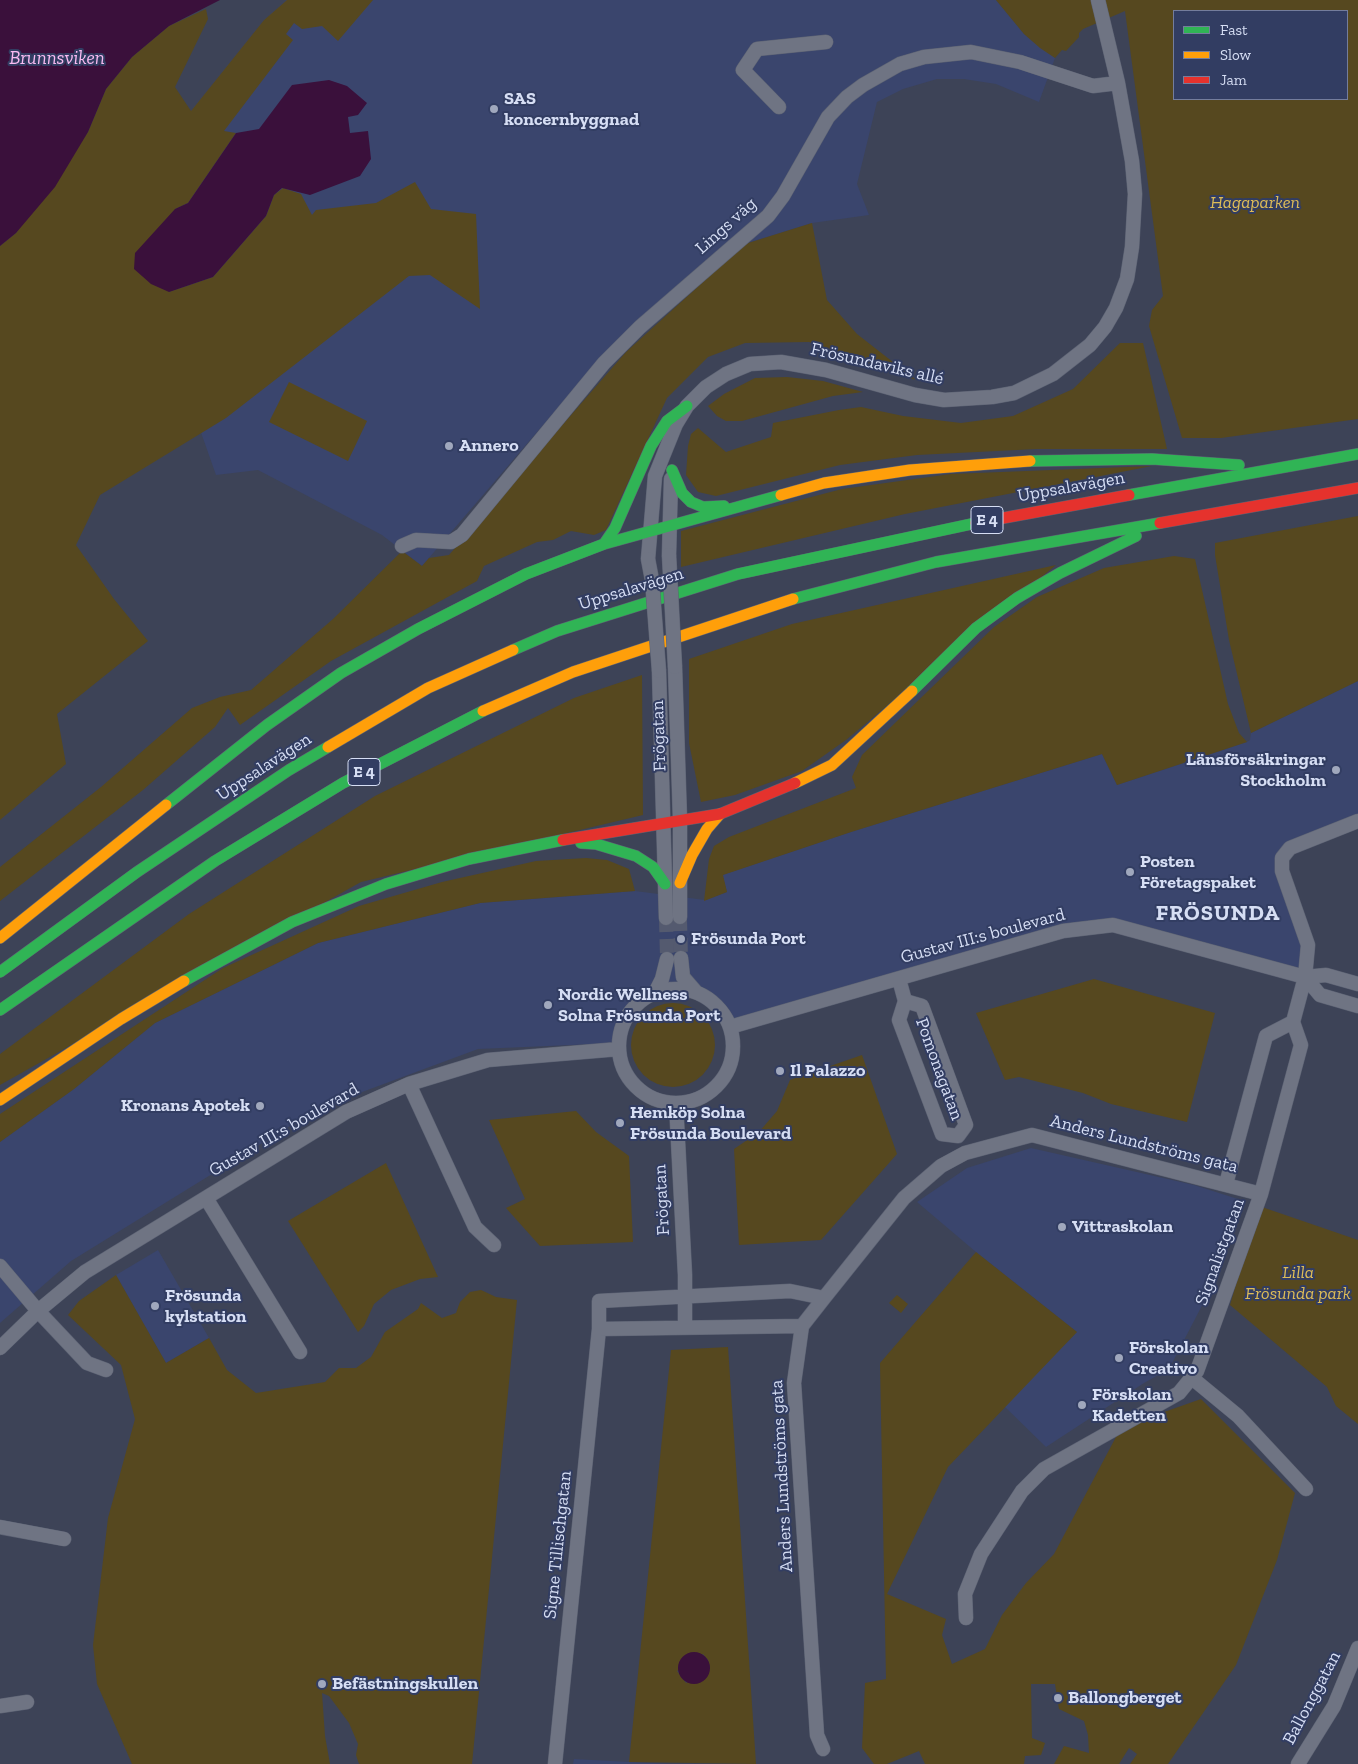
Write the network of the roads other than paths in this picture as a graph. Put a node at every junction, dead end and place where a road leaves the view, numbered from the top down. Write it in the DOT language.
graph roads {
  1 [pos="1098,0"];
  2 [pos="826,42"];
  3 [pos="1118,83"];
  4 [pos="779,107"];
  5 [pos="706,387"];
  6 [pos="687,406"];
  7 [pos="1358,454"];
  8 [pos="1280,468"];
  9 [pos="672,470"];
  10 [pos="1358,488"];
  11 [pos="737,506"];
  12 [pos="1162,523"];
  13 [pos="670,525"];
  14 [pos="649,530"];
  15 [pos="604,544"];
  16 [pos="402,546"];
  17 [pos="670,555"];
  18 [pos="648,559"];
  19 [pos="720,814"];
  20 [pos="680,820"];
  21 [pos="1358,821"];
  22 [pos="664,822"];
  23 [pos="553,842"];
  24 [pos="680,883"];
  25 [pos="664,884"];
  26 [pos="680,917"];
  27 [pos="666,918"];
  28 [pos="110,933"];
  29 [pos="0,938"];
  30 [pos="0,972"];
  31 [pos="1305,977"];
  32 [pos="899,978"];
  33 [pos="1358,984"];
  34 [pos="696,992"];
  35 [pos="655,993"];
  36 [pos="905,1001"];
  37 [pos="29,1004"];
  38 [pos="1358,1006"];
  39 [pos="0,1010"];
  40 [pos="1293,1022"];
  41 [pos="730,1027"];
  42 [pos="619,1050"];
  43 [pos="409,1084"];
  44 [pos="0,1100"];
  45 [pos="676,1103"];
  46 [pos="958,1136"];
  47 [pos="965,1152"];
  48 [pos="1226,1184"];
  49 [pos="1261,1194"];
  50 [pos="206,1198"];
  51 [pos="494,1244"];
  52 [pos="0,1266"];
  53 [pos="684,1295"];
  54 [pos="824,1298"];
  55 [pos="38,1311"];
  56 [pos="802,1326"];
  57 [pos="685,1327"];
  58 [pos="599,1330"];
  59 [pos="0,1348"];
  60 [pos="300,1352"];
  61 [pos="106,1370"];
  62 [pos="1192,1378"];
  63 [pos="1306,1489"];
  64 [pos="0,1527"];
  65 [pos="64,1539"];
  66 [pos="966,1618"];
  67 [pos="1358,1648"];
  68 [pos="27,1702"];
  69 [pos="0,1706"];
  70 [pos="823,1749"];
  71 [pos="555,1764"];
  72 [pos="1298,1764"];
  1 -- 3 [label="street, Frösundaviks allé"];
  2 -- 4 [label="street"];
  3 -- 5 [label="street, Frösundaviks allé"];
  3 -- 16 [label="street, Lings väg"];
  5 -- 6 [label="street, Frösundaviks allé"];
  5 -- 9 [label="street, Frösundaviks allé"];
  6 -- 14 [label="street, Frösundaviks allé"];
  6 -- 15 [label="highway"];
  7 -- 8 [label="highway, Uppsalavägen / E 4"];
  8 -- 11 [label="highway"];
  8 -- 30 [label="highway, Uppsalavägen / E 4"];
  9 -- 11 [label="highway"];
  9 -- 13 [label="street, Frösundaviks allé"];
  10 -- 12 [label="highway, E 4"];
  11 -- 13 [label="highway"];
  12 -- 19 [label="highway"];
  12 -- 28 [label="highway, E 4"];
  13 -- 14 [label="highway"];
  13 -- 17 [label="street, Frösundaviks allé"];
  14 -- 15 [label="highway"];
  14 -- 18 [label="street, Frösundaviks allé"];
  15 -- 29 [label="highway"];
  17 -- 20 [label="street, Frögatan, bridge"];
  18 -- 22 [label="street, Frögatan, bridge"];
  19 -- 20 [label="highway"];
  19 -- 24 [label="highway"];
  20 -- 22 [label="highway"];
  20 -- 24 [label="street, Frögatan"];
  21 -- 31 [label="street"];
  22 -- 23 [label="highway"];
  22 -- 25 [label="street, Frögatan"];
  23 -- 25 [label="highway"];
  23 -- 44 [label="highway"];
  24 -- 26 [label="street, Frögatan"];
  25 -- 27 [label="street, Frögatan"];
  28 -- 37 [label="highway, E 4"];
  28 -- 39 [label="highway, E 4"];
  31 -- 32 [label="street, Gustav III:s boulevard"];
  31 -- 33 [label="street, Gustav III:s boulevard"];
  31 -- 38 [label="street"];
  31 -- 40 [label="street"];
  32 -- 36 [label="street, Pomonagatan"];
  32 -- 41 [label="street, Gustav III:s boulevard"];
  34 -- 35 [label="street"];
  34 -- 35 [label="street"];
  34 -- 41 [label="street"];
  35 -- 42 [label="street"];
  36 -- 46 [label="street, Pomonagatan"];
  36 -- 46 [label="street, Pomonagatan"];
  40 -- 48 [label="street, Signalistgatan"];
  40 -- 49 [label="street, Signalistgatan"];
  41 -- 45 [label="street"];
  42 -- 43 [label="street, Gustav III:s boulevard"];
  42 -- 45 [label="street"];
  43 -- 50 [label="street, Gustav III:s boulevard"];
  43 -- 51 [label="street"];
  45 -- 53 [label="street, Frögatan"];
  46 -- 47 [label="street, Pomonagatan"];
  47 -- 48 [label="street, Anders Lundströms gata"];
  47 -- 54 [label="street, Anders Lundströms gata"];
  48 -- 49 [label="street, Anders Lundströms gata"];
  49 -- 62 [label="street, Signalistgatan"];
  50 -- 55 [label="street, Gustav III:s boulevard"];
  50 -- 60 [label="street, Gustav III:s boulevard"];
  52 -- 55 [label="street"];
  53 -- 54 [label="street, Signe Tillischgatan"];
  53 -- 57 [label="street"];
  53 -- 58 [label="street, Signe Tillischgatan"];
  54 -- 56 [label="street, Anders Lundströms gata"];
  55 -- 59 [label="street, Gustav III:s boulevard"];
  55 -- 61 [label="street"];
  56 -- 57 [label="street"];
  56 -- 70 [label="street, Anders Lundströms gata"];
  57 -- 58 [label="street"];
  58 -- 71 [label="street, Signe Tillischgatan"];
  62 -- 63 [label="street"];
  62 -- 66 [label="street, Signalistgatan"];
  64 -- 65 [label="street"];
  67 -- 72 [label="street, Ballonggatan"];
  68 -- 69 [label="street"];
}
